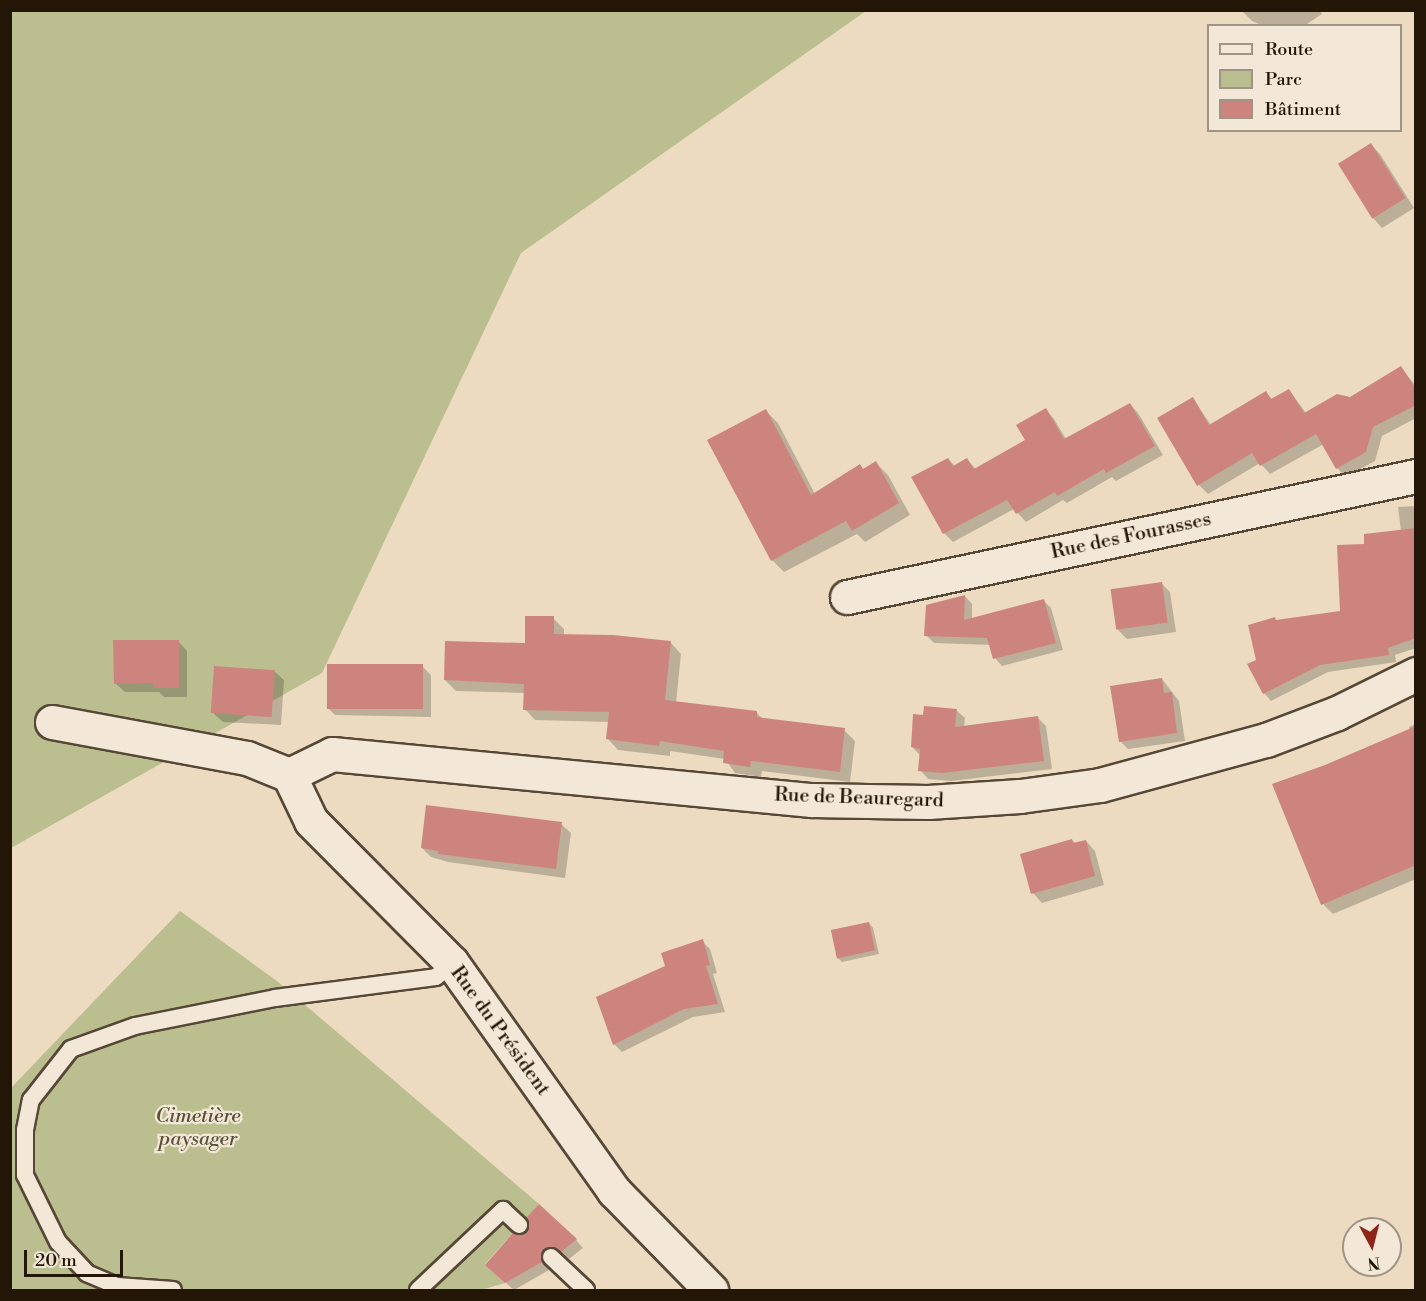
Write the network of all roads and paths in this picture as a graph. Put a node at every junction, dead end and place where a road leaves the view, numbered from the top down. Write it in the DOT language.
graph roads {
  1 [pos="1416,476"];
  2 [pos="847,597"];
  3 [pos="1416,674"];
  4 [pos="52,722"];
  5 [pos="289,775"];
  6 [pos="452,963"];
  7 [pos="519,1226"];
  8 [pos="552,1257"];
  9 [pos="173,1290"];
  10 [pos="418,1290"];
  11 [pos="586,1290"];
  12 [pos="711,1290"];
  1 -- 2 [label="street, Rue des Fourasses"];
  3 -- 5 [label="street, Rue de Beauregard"];
  4 -- 5 [label="street"];
  5 -- 6 [label="street, Rue du Président"];
  6 -- 9 [label="lane"];
  6 -- 12 [label="street, Rue du Président"];
  7 -- 10 [label="lane"];
  8 -- 11 [label="lane"];
}
